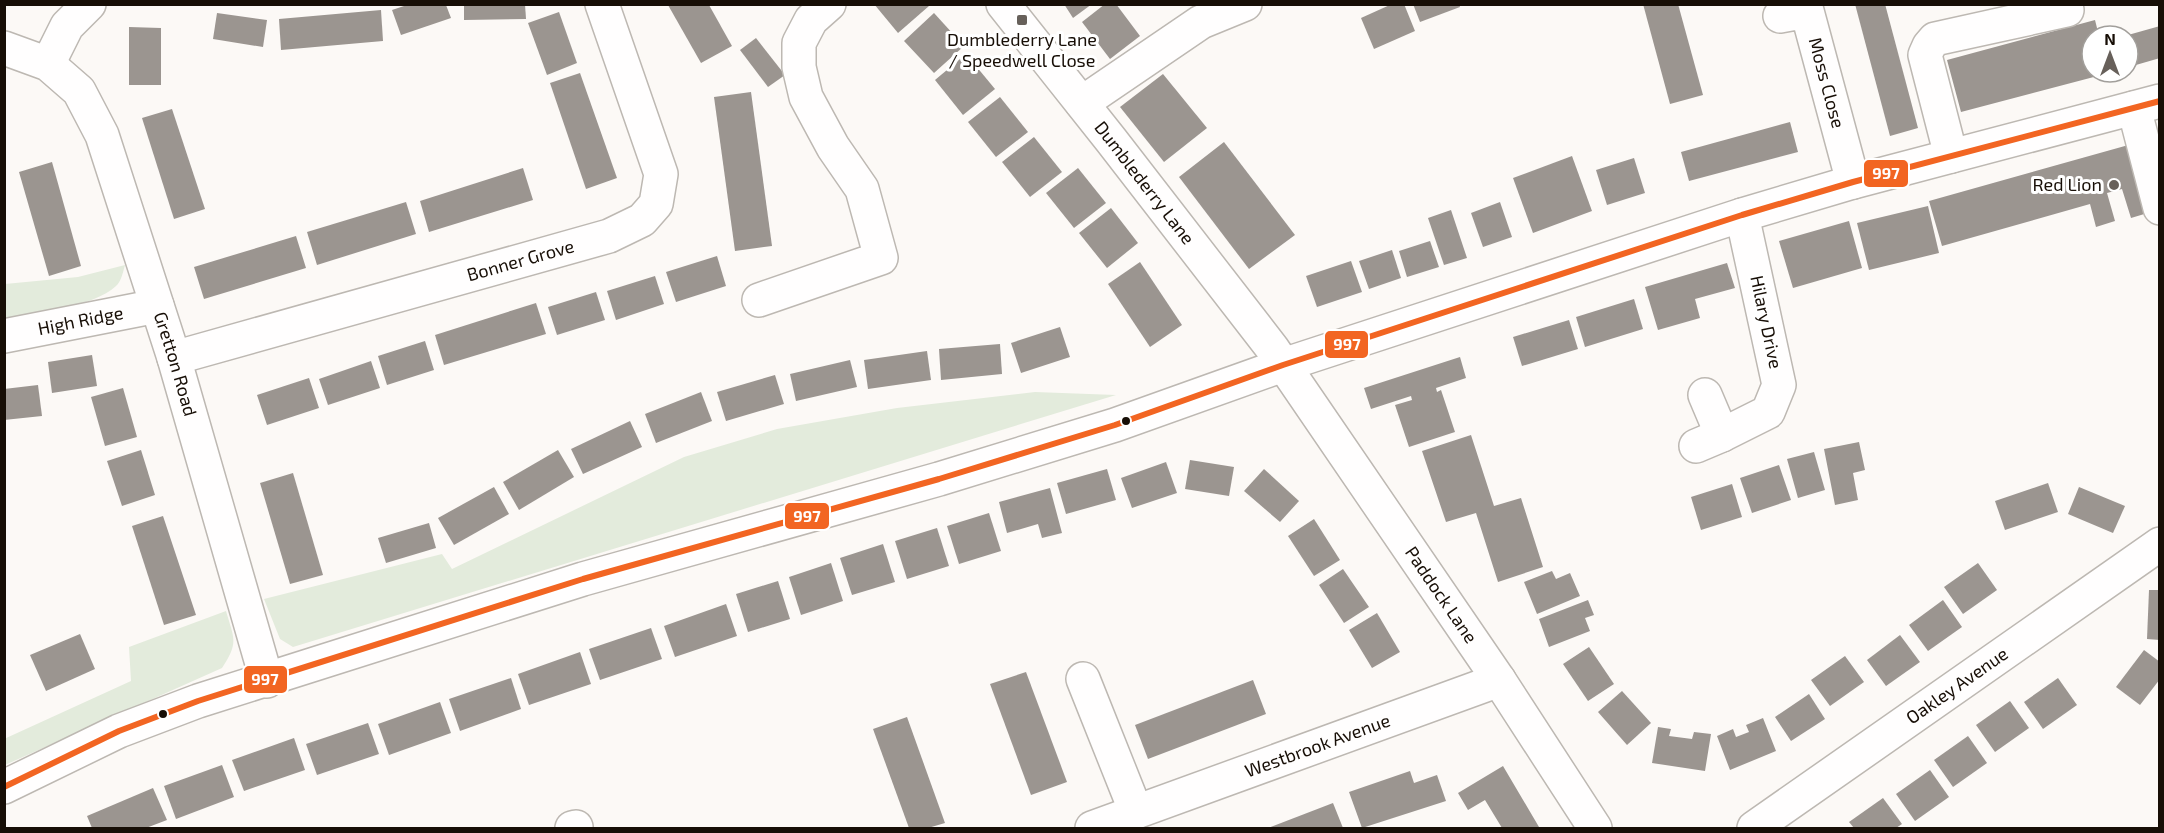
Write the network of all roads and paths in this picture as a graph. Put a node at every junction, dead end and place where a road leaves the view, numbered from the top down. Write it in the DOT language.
graph roads {
  1 [pos="89,4"];
  2 [pos="602,4"];
  3 [pos="829,4"];
  4 [pos="1003,4"];
  5 [pos="1245,4"];
  6 [pos="2067,10"];
  7 [pos="1780,16"];
  8 [pos="4,48"];
  9 [pos="48,64"];
  10 [pos="1082,104"];
  11 [pos="2147,104"];
  12 [pos="1951,156"];
  13 [pos="1853,182"];
  14 [pos="2160,208"];
  15 [pos="1742,215"];
  16 [pos="759,300"];
  17 [pos="157,306"];
  18 [pos="4,336"];
  19 [pos="174,358"];
  20 [pos="1283,365"];
  21 [pos="1705,395"];
  22 [pos="2160,544"];
  23 [pos="1083,679"];
  24 [pos="1499,680"];
  25 [pos="267,681"];
  26 [pos="4,787"];
  27 [pos="1137,812"];
  28 [pos="1092,828"];
  29 [pos="1595,828"];
  30 [pos="1754,828"];
  1 -- 9 [label="street"];
  2 -- 19 [label="street, Bonner Grove"];
  3 -- 16 [label="street"];
  4 -- 10 [label="street, Dumblederry Lane"];
  5 -- 10 [label="street"];
  6 -- 12 [label="street"];
  7 -- 13 [label="street, Moss Close"];
  8 -- 9 [label="street"];
  9 -- 17 [label="street, Gretton Road"];
  10 -- 20 [label="street, Dumblederry Lane"];
  11 -- 12 [label="street"];
  11 -- 14 [label="street"];
  12 -- 13 [label="street"];
  13 -- 15 [label="street"];
  15 -- 20 [label="street"];
  15 -- 21 [label="street, Hilary Drive"];
  17 -- 18 [label="street, High Ridge"];
  17 -- 19 [label="street, Gretton Road"];
  19 -- 25 [label="street, Gretton Road"];
  20 -- 24 [label="street, Paddock Lane"];
  20 -- 25 [label="street"];
  22 -- 30 [label="street, Oakley Avenue"];
  23 -- 27 [label="street"];
  24 -- 27 [label="street, Westbrook Avenue"];
  24 -- 29 [label="street, Paddock Lane"];
  25 -- 26 [label="street"];
  27 -- 28 [label="street, Westbrook Avenue"];
}
